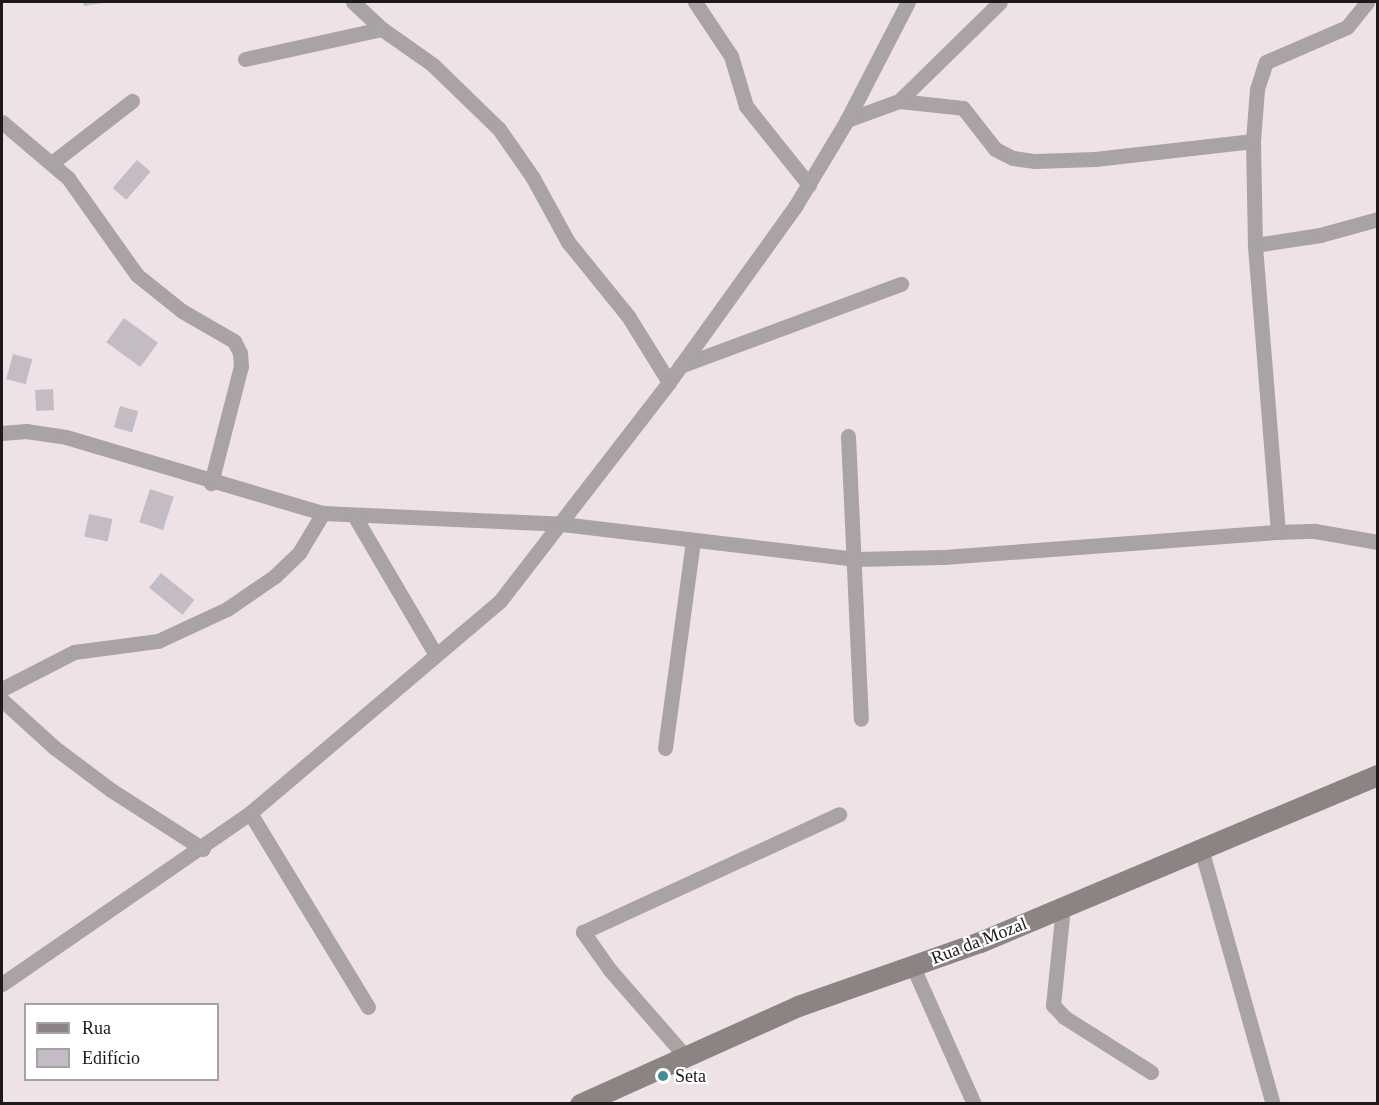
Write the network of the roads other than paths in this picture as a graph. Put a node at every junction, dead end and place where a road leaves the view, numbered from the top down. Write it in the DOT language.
graph roads {
  1 [pos="353,2"];
  2 [pos="695,2"];
  3 [pos="908,2"];
  4 [pos="1000,2"];
  5 [pos="1367,2"];
  6 [pos="382,29"];
  7 [pos="245,59"];
  8 [pos="132,101"];
  9 [pos="899,101"];
  10 [pos="848,120"];
  11 [pos="2,122"];
  12 [pos="1253,141"];
  13 [pos="53,162"];
  14 [pos="809,185"];
  15 [pos="1377,219"];
  16 [pos="1255,245"];
  17 [pos="901,284"];
  18 [pos="680,366"];
  19 [pos="669,382"];
  20 [pos="2,433"];
  21 [pos="848,436"];
  22 [pos="211,483"];
  23 [pos="323,513"];
  24 [pos="355,517"];
  25 [pos="562,524"];
  26 [pos="1278,532"];
  27 [pos="693,542"];
  28 [pos="1377,542"];
  29 [pos="856,559"];
  30 [pos="436,655"];
  31 [pos="2,689"];
  32 [pos="2,700"];
  33 [pos="861,719"];
  34 [pos="665,748"];
  35 [pos="1377,775"];
  36 [pos="250,813"];
  37 [pos="840,814"];
  38 [pos="203,849"];
  39 [pos="1202,852"];
  40 [pos="1063,907"];
  41 [pos="913,967"];
  42 [pos="2,984"];
  43 [pos="368,1006"];
  44 [pos="685,1056"];
  45 [pos="1151,1072"];
  46 [pos="580,1104"];
  47 [pos="974,1104"];
  48 [pos="1273,1104"];
  1 -- 6 [label="street"];
  2 -- 14 [label="street"];
  3 -- 10 [label="street"];
  4 -- 9 [label="street"];
  5 -- 12 [label="street"];
  6 -- 7 [label="street"];
  6 -- 19 [label="street"];
  8 -- 13 [label="street"];
  9 -- 10 [label="street"];
  9 -- 12 [label="street"];
  10 -- 14 [label="street"];
  11 -- 13 [label="street"];
  12 -- 16 [label="street"];
  13 -- 22 [label="street"];
  14 -- 18 [label="street"];
  15 -- 16 [label="street"];
  16 -- 26 [label="street"];
  17 -- 18 [label="street"];
  18 -- 19 [label="street"];
  19 -- 25 [label="street"];
  20 -- 22 [label="street"];
  21 -- 29 [label="street"];
  22 -- 23 [label="street"];
  23 -- 24 [label="street"];
  23 -- 31 [label="street"];
  24 -- 25 [label="street"];
  24 -- 30 [label="street"];
  25 -- 27 [label="street"];
  25 -- 30 [label="street"];
  26 -- 28 [label="street"];
  26 -- 29 [label="street"];
  27 -- 29 [label="street"];
  27 -- 34 [label="street"];
  29 -- 33 [label="street"];
  30 -- 36 [label="street"];
  32 -- 38 [label="street"];
  35 -- 39 [label="main road, Rua da Mozal"];
  36 -- 38 [label="street"];
  36 -- 43 [label="street"];
  37 -- 44 [label="street"];
  38 -- 42 [label="street"];
  39 -- 40 [label="main road, Rua da Mozal"];
  39 -- 48 [label="street"];
  40 -- 41 [label="main road, Rua da Mozal"];
  40 -- 45 [label="street"];
  41 -- 44 [label="main road, Rua da Mozal"];
  41 -- 47 [label="street"];
  44 -- 46 [label="main road, Rua da Mozal"];
}
